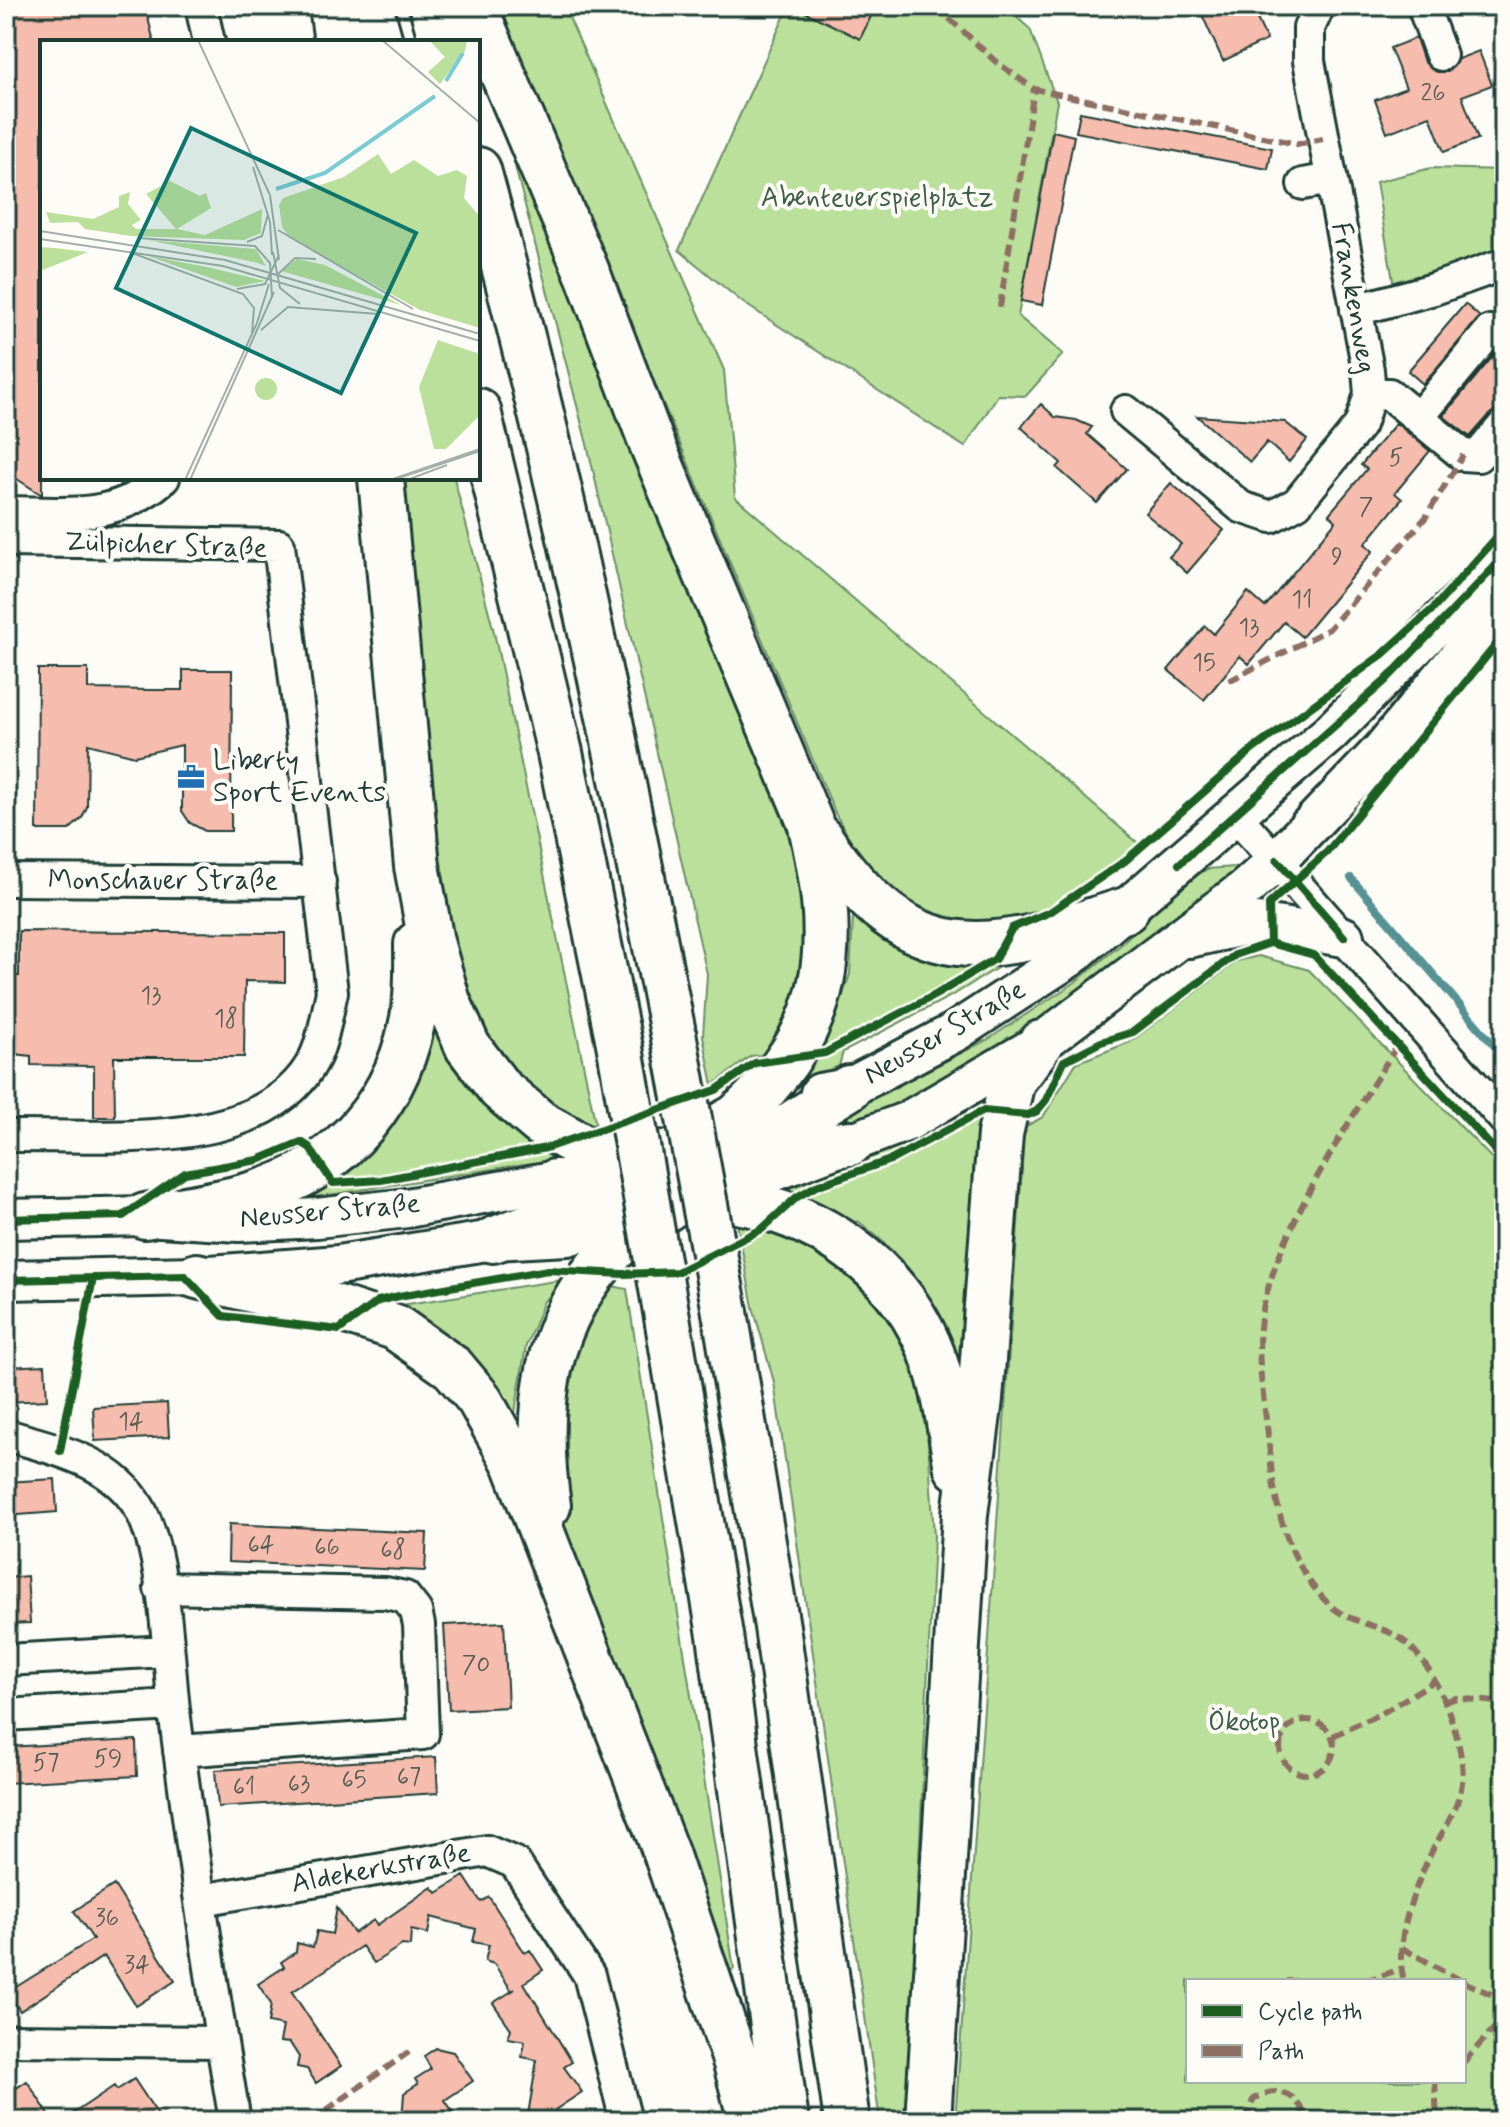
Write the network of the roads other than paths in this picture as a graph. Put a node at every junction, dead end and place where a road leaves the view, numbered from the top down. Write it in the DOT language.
graph roads {
  1 [pos="201,6"];
  2 [pos="332,6"];
  3 [pos="370,6"];
  4 [pos="432,6"];
  5 [pos="474,6"];
  6 [pos="1319,6"];
  7 [pos="1423,6"];
  8 [pos="209,40"];
  9 [pos="337,40"];
  10 [pos="379,40"];
  11 [pos="441,40"];
  12 [pos="1441,55"];
  13 [pos="480,178"];
  14 [pos="1504,264"];
  15 [pos="1356,310"];
  16 [pos="1490,331"];
  17 [pos="1370,394"];
  18 [pos="1126,411"];
  19 [pos="1418,418"];
  20 [pos="480,419"];
  21 [pos="1504,425"];
  22 [pos="162,480"];
  23 [pos="381,480"];
  24 [pos="6,512"];
  25 [pos="6,541"];
  26 [pos="1504,557"];
  27 [pos="1504,602"];
  28 [pos="1236,816"];
  29 [pos="810,822"];
  30 [pos="1277,860"];
  31 [pos="417,866"];
  32 [pos="6,880"];
  33 [pos="320,882"];
  34 [pos="1126,910"];
  35 [pos="1344,937"];
  36 [pos="1182,939"];
  37 [pos="1041,1043"];
  38 [pos="849,1088"];
  39 [pos="1504,1119"];
  40 [pos="6,1136"];
  41 [pos="850,1143"];
  42 [pos="669,1154"];
  43 [pos="740,1157"];
  44 [pos="555,1182"];
  45 [pos="603,1190"];
  46 [pos="678,1201"];
  47 [pos="145,1216"];
  48 [pos="6,1219"];
  49 [pos="493,1240"];
  50 [pos="197,1276"];
  51 [pos="6,1280"];
  52 [pos="6,1435"];
  53 [pos="965,1514"];
  54 [pos="560,1575"];
  55 [pos="160,1588"];
  56 [pos="167,1651"];
  57 [pos="6,1660"];
  58 [pos="173,1705"];
  59 [pos="6,1715"];
  60 [pos="179,1751"];
  61 [pos="201,1900"];
  62 [pos="6,2040"];
  63 [pos="221,2042"];
  64 [pos="235,2121"];
  65 [pos="626,2121"];
  66 [pos="751,2121"];
  67 [pos="786,2121"];
  68 [pos="847,2121"];
  69 [pos="928,2121"];
  1 -- 8 [label="street"];
  2 -- 9 [label="highway"];
  3 -- 10 [label="highway"];
  4 -- 11 [label="highway"];
  5 -- 29 [label="highway"];
  6 -- 15 [label="street, Frankenweg"];
  7 -- 12 [label="street"];
  13 -- 68 [label="highway, bridge"];
  14 -- 15 [label="street"];
  15 -- 17 [label="street, Frankenweg"];
  16 -- 19 [label="street"];
  17 -- 18 [label="street, Frankenweg"];
  17 -- 19 [label="street"];
  19 -- 21 [label="street"];
  20 -- 67 [label="highway, bridge"];
  22 -- 24 [label="street"];
  23 -- 31 [label="highway"];
  25 -- 33 [label="street, Zülpicher Straße"];
  26 -- 28 [label="main road, Neusser Straße"];
  27 -- 30 [label="main road, Neusser Straße"];
  28 -- 30 [label="street"];
  28 -- 34 [label="main road, Neusser Straße"];
  29 -- 34 [label="highway"];
  29 -- 42 [label="highway"];
  30 -- 35 [label="street"];
  30 -- 36 [label="main road, Neusser Straße"];
  31 -- 42 [label="highway"];
  31 -- 47 [label="highway"];
  32 -- 33 [label="street, Monschauer Straße"];
  33 -- 40 [label="street"];
  34 -- 38 [label="main road, Neusser Straße"];
  35 -- 36 [label="main road"];
  35 -- 39 [label="street"];
  36 -- 37 [label="main road, Neusser Straße"];
  37 -- 41 [label="main road, Neusser Straße"];
  37 -- 53 [label="highway"];
  38 -- 42 [label="main road, Neusser Straße"];
  38 -- 43 [label="highway"];
  41 -- 43 [label="highway"];
  41 -- 46 [label="main road, Neusser Straße"];
  42 -- 43 [label="highway"];
  42 -- 44 [label="main road, Neusser Straße"];
  42 -- 45 [label="highway"];
  43 -- 46 [label="highway"];
  44 -- 45 [label="highway"];
  44 -- 47 [label="main road, Neusser Straße"];
  45 -- 46 [label="highway"];
  45 -- 49 [label="highway"];
  46 -- 49 [label="main road, Neusser Straße"];
  46 -- 53 [label="highway"];
  46 -- 54 [label="highway"];
  47 -- 48 [label="main road, Neusser Straße"];
  49 -- 50 [label="main road, Neusser Straße"];
  50 -- 51 [label="main road, Neusser Straße"];
  50 -- 54 [label="highway"];
  52 -- 55 [label="street"];
  53 -- 69 [label="highway"];
  54 -- 66 [label="highway"];
  55 -- 56 [label="street"];
  55 -- 60 [label="street"];
  56 -- 57 [label="street"];
  56 -- 58 [label="street"];
  58 -- 59 [label="street"];
  58 -- 60 [label="street"];
  60 -- 61 [label="street"];
  61 -- 63 [label="street"];
  61 -- 65 [label="street, Aldekerkstraße"];
  62 -- 63 [label="street"];
  63 -- 64 [label="street"];
}
